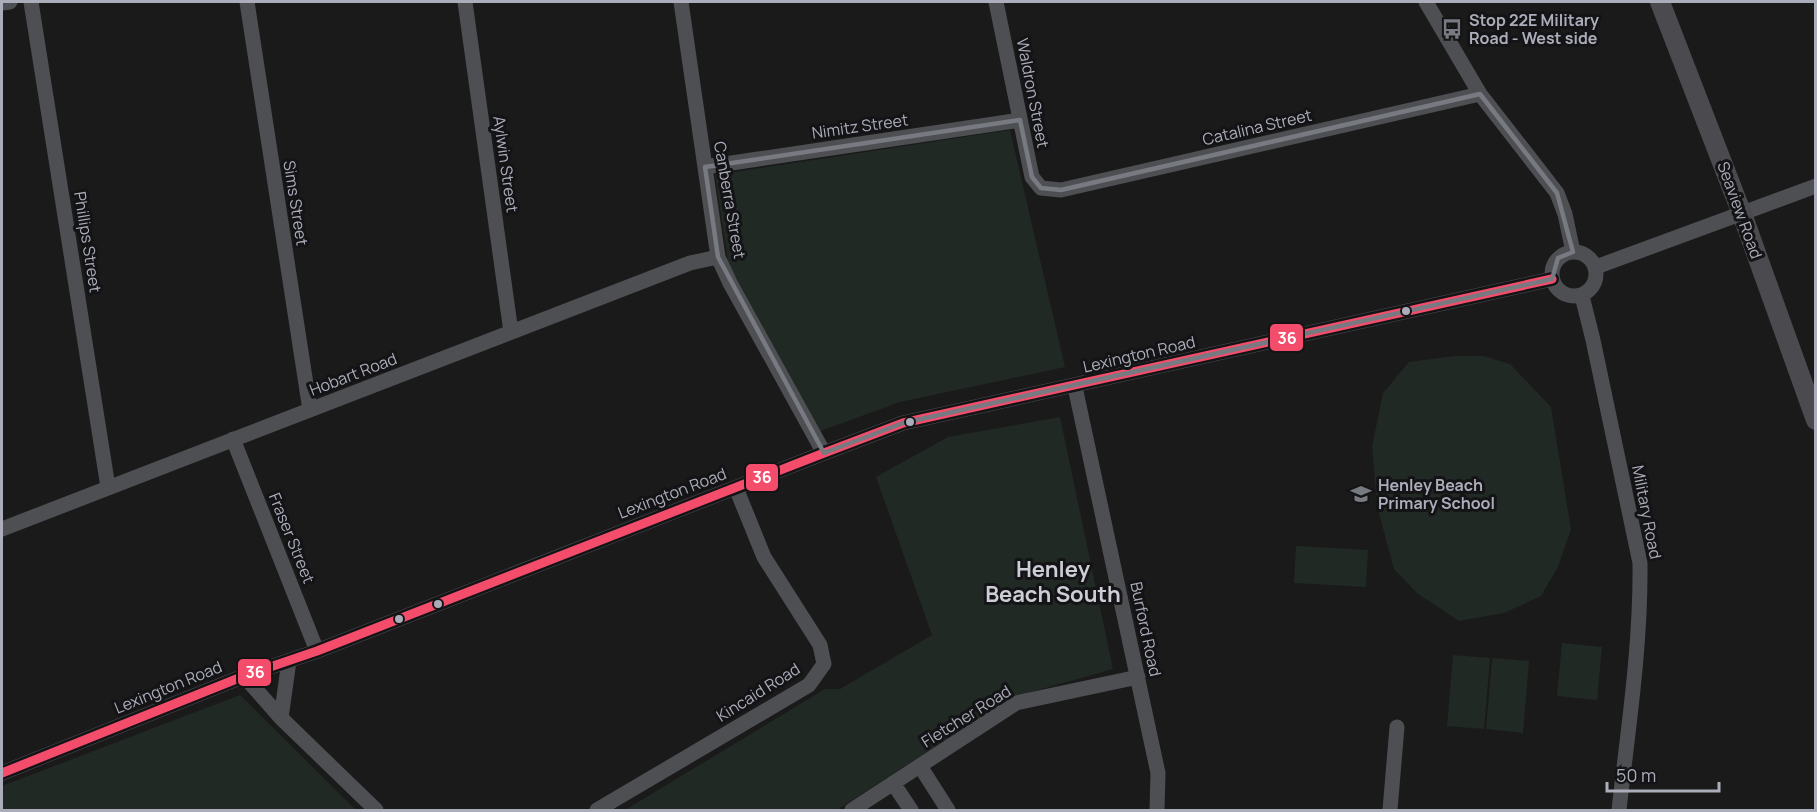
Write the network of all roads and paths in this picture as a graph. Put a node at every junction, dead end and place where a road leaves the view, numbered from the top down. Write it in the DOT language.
graph roads {
  1 [pos="10,2"];
  2 [pos="31,2"];
  3 [pos="247,2"];
  4 [pos="465,2"];
  5 [pos="681,2"];
  6 [pos="1001,2"];
  7 [pos="1426,2"];
  8 [pos="1660,2"];
  9 [pos="2,3"];
  10 [pos="1480,94"];
  11 [pos="1020,120"];
  12 [pos="705,167"];
  13 [pos="1815,186"];
  14 [pos="1041,188"];
  15 [pos="1742,214"];
  16 [pos="1573,252"];
  17 [pos="718,257"];
  18 [pos="1596,267"];
  19 [pos="1552,279"];
  20 [pos="1582,296"];
  21 [pos="511,332"];
  22 [pos="1075,387"];
  23 [pos="310,410"];
  24 [pos="1815,420"];
  25 [pos="233,439"];
  26 [pos="824,453"];
  27 [pos="108,488"];
  28 [pos="736,488"];
  29 [pos="2,529"];
  30 [pos="317,651"];
  31 [pos="289,661"];
  32 [pos="244,676"];
  33 [pos="1138,677"];
  34 [pos="281,718"];
  35 [pos="1397,728"];
  36 [pos="920,766"];
  37 [pos="2,773"];
  38 [pos="893,783"];
  39 [pos="376,810"];
  40 [pos="597,810"];
  41 [pos="852,810"];
  42 [pos="911,810"];
  43 [pos="948,810"];
  44 [pos="1156,810"];
  45 [pos="1390,810"];
  46 [pos="1619,810"];
  1 -- 9 [label="street"];
  2 -- 27 [label="street, Phillips Street"];
  3 -- 23 [label="street, Sims Street"];
  4 -- 21 [label="street, Aylwin Street"];
  5 -- 12 [label="street, Canberra Street"];
  6 -- 11 [label="street, Waldron Street"];
  7 -- 10 [label="street"];
  8 -- 15 [label="main road, Seaview Road"];
  10 -- 14 [label="street, Catalina Street"];
  10 -- 16 [label="street"];
  11 -- 12 [label="street, Nimitz Street"];
  11 -- 14 [label="street, Waldron Street"];
  12 -- 17 [label="street, Canberra Street"];
  13 -- 15 [label="street"];
  15 -- 18 [label="street"];
  15 -- 24 [label="main road, Seaview Road"];
  16 -- 18 [label="street"];
  16 -- 19 [label="street"];
  17 -- 21 [label="street, Hobart Road"];
  17 -- 26 [label="street, Canberra Street"];
  18 -- 20 [label="street"];
  19 -- 20 [label="street"];
  19 -- 22 [label="street, Lexington Road"];
  20 -- 46 [label="street, Military Road"];
  21 -- 23 [label="street, Hobart Road"];
  22 -- 26 [label="street, Lexington Road"];
  22 -- 33 [label="street, Burford Road"];
  23 -- 25 [label="street, Hobart Road"];
  25 -- 27 [label="street, Hobart Road"];
  25 -- 30 [label="street, Fraser Street"];
  26 -- 28 [label="street, Lexington Road"];
  27 -- 29 [label="street, Hobart Road"];
  28 -- 30 [label="street, Lexington Road"];
  28 -- 40 [label="street, Kincaid Road"];
  30 -- 31 [label="street, Lexington Road"];
  31 -- 32 [label="street, Lexington Road"];
  31 -- 34 [label="street"];
  32 -- 34 [label="street"];
  32 -- 37 [label="street, Lexington Road"];
  33 -- 36 [label="street, Fletcher Road"];
  33 -- 44 [label="street, Burford Road"];
  34 -- 39 [label="street"];
  35 -- 45 [label="street"];
  36 -- 38 [label="street, Fletcher Road"];
  36 -- 43 [label="street, Fletcher Road"];
  38 -- 41 [label="street, Fletcher Road"];
  38 -- 42 [label="street"];
}
